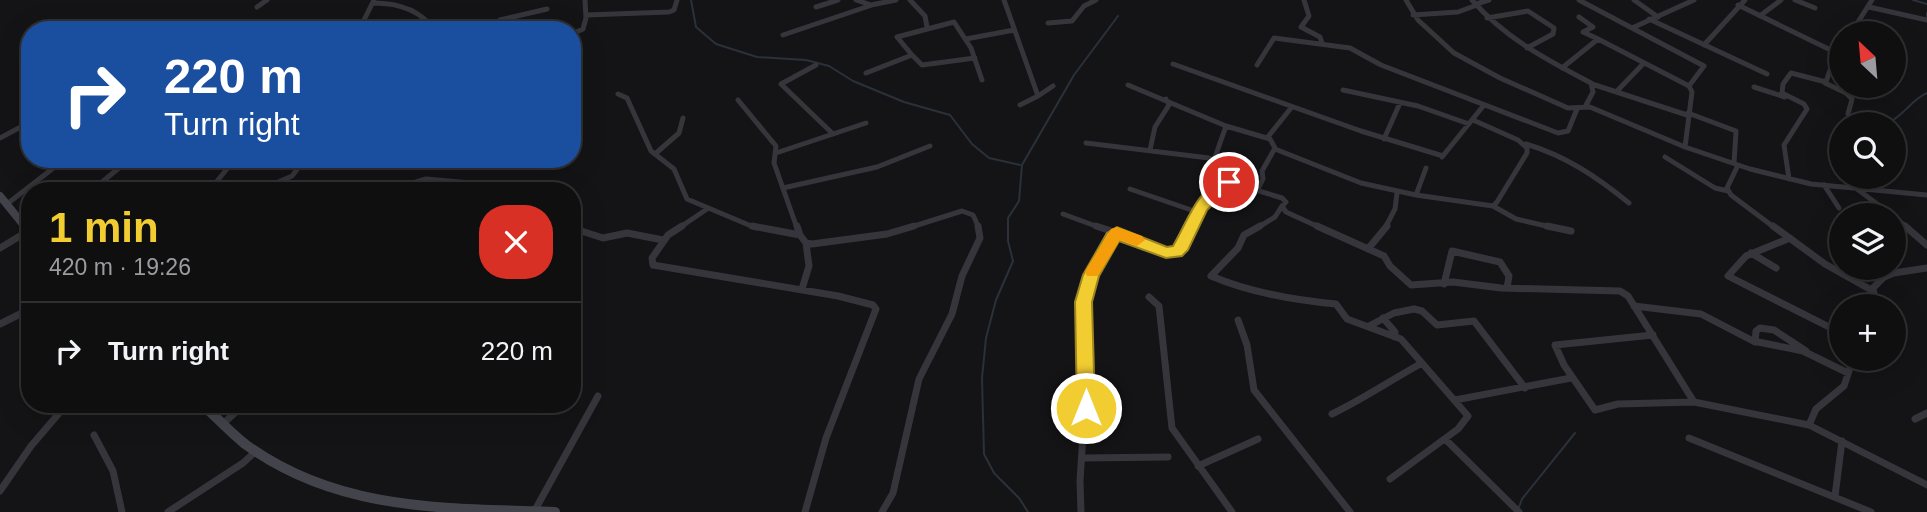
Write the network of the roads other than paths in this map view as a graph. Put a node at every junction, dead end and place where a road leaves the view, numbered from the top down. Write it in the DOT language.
graph roads {
  1 [pos="267,0"];
  2 [pos="585,0"];
  3 [pos="677,0"];
  4 [pos="838,0"];
  5 [pos="856,0"];
  6 [pos="896,0"];
  7 [pos="910,0"];
  8 [pos="1004,0"];
  9 [pos="1096,0"];
  10 [pos="1304,0"];
  11 [pos="1406,0"];
  12 [pos="1489,0"];
  13 [pos="1578,0"];
  14 [pos="1634,0"];
  15 [pos="1694,0"];
  16 [pos="1781,0"];
  17 [pos="1795,0"];
  18 [pos="1872,0"];
  19 [pos="374,1"];
  20 [pos="1740,2"];
  21 [pos="1475,3"];
  22 [pos="875,5"];
  23 [pos="257,7"];
  24 [pos="816,7"];
  25 [pos="1869,7"];
  26 [pos="1815,8"];
  27 [pos="547,9"];
  28 [pos="586,15"];
  29 [pos="1413,15"];
  30 [pos="1761,15"];
  31 [pos="1579,17"];
  32 [pos="1658,17"];
  33 [pos="1487,18"];
  34 [pos="1649,19"];
  35 [pos="1927,20"];
  36 [pos="364,21"];
  37 [pos="427,21"];
  38 [pos="500,21"];
  39 [pos="1859,21"];
  40 [pos="1048,23"];
  41 [pos="927,27"];
  42 [pos="1632,28"];
  43 [pos="581,30"];
  44 [pos="1014,30"];
  45 [pos="783,35"];
  46 [pos="966,39"];
  47 [pos="1598,39"];
  48 [pos="1322,43"];
  49 [pos="1704,45"];
  50 [pos="1527,48"];
  51 [pos="1829,49"];
  52 [pos="912,55"];
  53 [pos="975,58"];
  54 [pos="1173,64"];
  55 [pos="1643,64"];
  56 [pos="816,65"];
  57 [pos="1257,65"];
  58 [pos="1562,68"];
  59 [pos="866,73"];
  60 [pos="1767,74"];
  61 [pos="1829,76"];
  62 [pos="982,80"];
  63 [pos="1825,83"];
  64 [pos="1592,84"];
  65 [pos="1128,85"];
  66 [pos="1053,86"];
  67 [pos="1689,86"];
  68 [pos="1754,87"];
  69 [pos="1343,90"];
  70 [pos="1616,92"];
  71 [pos="618,94"];
  72 [pos="1038,96"];
  73 [pos="1788,97"];
  74 [pos="1166,99"];
  75 [pos="738,100"];
  76 [pos="1400,103"];
  77 [pos="1020,105"];
  78 [pos="1484,105"];
  79 [pos="1585,107"];
  80 [pos="1291,108"];
  81 [pos="1577,109"];
  82 [pos="1849,112"];
  83 [pos="1687,114"];
  84 [pos="682,118"];
  85 [pos="1471,122"];
  86 [pos="866,123"];
  87 [pos="1226,125"];
  88 [pos="21,127"];
  89 [pos="833,134"];
  90 [pos="0,138"];
  91 [pos="1267,138"];
  92 [pos="1384,139"];
  93 [pos="1086,143"];
  94 [pos="1524,144"];
  95 [pos="930,146"];
  96 [pos="1685,146"];
  97 [pos="1275,149"];
  98 [pos="1150,150"];
  99 [pos="776,153"];
  100 [pos="654,155"];
  101 [pos="1665,157"];
  102 [pos="1214,160"];
  103 [pos="1736,164"];
  104 [pos="53,168"];
  105 [pos="119,168"];
  106 [pos="228,168"];
  107 [pos="301,168"];
  108 [pos="1426,169"];
  109 [pos="1789,179"];
  110 [pos="35,182"];
  111 [pos="103,182"];
  112 [pos="216,182"];
  113 [pos="279,182"];
  114 [pos="416,182"];
  115 [pos="460,182"];
  116 [pos="1227,182"];
  117 [pos="1824,185"];
  118 [pos="1829,186"];
  119 [pos="783,188"];
  120 [pos="1130,189"];
  121 [pos="1258,189"];
  122 [pos="1855,189"];
  123 [pos="1864,189"];
  124 [pos="1728,191"];
  125 [pos="1397,192"];
  126 [pos="21,193"];
  127 [pos="1416,195"];
  128 [pos="1927,195"];
  129 [pos="0,196"];
  130 [pos="1629,203"];
  131 [pos="1836,203"];
  132 [pos="1875,203"];
  133 [pos="7,204"];
  134 [pos="1282,206"];
  135 [pos="1493,206"];
  136 [pos="707,209"];
  137 [pos="1197,212"];
  138 [pos="1063,214"];
  139 [pos="21,221"];
  140 [pos="1906,228"];
  141 [pos="581,231"];
  142 [pos="1571,231"];
  143 [pos="1117,233"];
  144 [pos="1913,234"];
  145 [pos="800,235"];
  146 [pos="1927,235"];
  147 [pos="21,236"];
  148 [pos="1790,237"];
  149 [pos="663,240"];
  150 [pos="806,243"];
  151 [pos="1927,245"];
  152 [pos="0,248"];
  153 [pos="1368,249"];
  154 [pos="1751,253"];
  155 [pos="1776,268"];
  156 [pos="1927,268"];
  157 [pos="1444,284"];
  158 [pos="1507,288"];
  159 [pos="802,289"];
  160 [pos="1872,291"];
  161 [pos="1873,294"];
  162 [pos="1149,297"];
  163 [pos="1634,306"];
  164 [pos="21,314"];
  165 [pos="1383,318"];
  166 [pos="1238,320"];
  167 [pos="0,324"];
  168 [pos="1370,326"];
  169 [pos="1829,327"];
  170 [pos="1653,335"];
  171 [pos="1395,337"];
  172 [pos="1755,342"];
  173 [pos="1809,353"];
  174 [pos="1422,363"];
  175 [pos="1848,373"];
  176 [pos="1571,378"];
  177 [pos="1524,388"];
  178 [pos="598,396"];
  179 [pos="1455,400"];
  180 [pos="1694,402"];
  181 [pos="58,413"];
  182 [pos="211,413"];
  183 [pos="235,413"];
  184 [pos="1332,414"];
  185 [pos="1927,414"];
  186 [pos="1915,419"];
  187 [pos="222,425"];
  188 [pos="1810,425"];
  189 [pos="94,435"];
  190 [pos="1689,438"];
  191 [pos="1258,439"];
  192 [pos="1445,439"];
  193 [pos="1842,441"];
  194 [pos="256,451"];
  195 [pos="1168,457"];
  196 [pos="1083,458"];
  197 [pos="1198,466"];
  198 [pos="1390,479"];
  199 [pos="1927,485"];
  200 [pos="0,491"];
  201 [pos="1835,496"];
  202 [pos="398,510"];
  203 [pos="535,510"];
  204 [pos="122,512"];
  205 [pos="168,512"];
  206 [pos="555,512"];
  207 [pos="805,512"];
  208 [pos="882,512"];
  209 [pos="1081,512"];
  210 [pos="1232,512"];
  211 [pos="1350,512"];
  212 [pos="1519,512"];
  213 [pos="1871,512"];
  1 -- 23 [label="street"];
  2 -- 28 [label="street"];
  3 -- 28 [label="street"];
  4 -- 24 [label="street"];
  5 -- 22 [label="street"];
  6 -- 22 [label="street"];
  7 -- 41 [label="street"];
  8 -- 44 [label="street"];
  9 -- 40 [label="street"];
  10 -- 48 [label="street"];
  11 -- 29 [label="street"];
  12 -- 21 [label="street"];
  13 -- 42 [label="street"];
  14 -- 32 [label="street"];
  15 -- 32 [label="street"];
  16 -- 30 [label="street"];
  17 -- 26 [label="street"];
  18 -- 25 [label="street"];
  19 -- 36 [label="street"];
  19 -- 37 [label="street"];
  20 -- 30 [label="street"];
  20 -- 49 [label="street"];
  21 -- 29 [label="street"];
  21 -- 33 [label="street"];
  22 -- 45 [label="street"];
  25 -- 35 [label="street"];
  25 -- 39 [label="street"];
  27 -- 38 [label="street"];
  28 -- 43 [label="street"];
  29 -- 81 [label="street"];
  30 -- 51 [label="street"];
  31 -- 47 [label="street"];
  32 -- 34 [label="street"];
  33 -- 50 [label="street"];
  33 -- 50 [label="street"];
  34 -- 42 [label="street"];
  34 -- 49 [label="street"];
  41 -- 46 [label="street"];
  41 -- 52 [label="street"];
  42 -- 67 [label="street"];
  44 -- 46 [label="street"];
  44 -- 72 [label="street"];
  46 -- 53 [label="street"];
  47 -- 55 [label="street"];
  47 -- 58 [label="street"];
  48 -- 57 [label="street"];
  48 -- 78 [label="street"];
  49 -- 60 [label="street"];
  50 -- 58 [label="street"];
  52 -- 53 [label="street"];
  52 -- 59 [label="street"];
  53 -- 62 [label="street"];
  54 -- 80 [label="street"];
  55 -- 67 [label="street"];
  55 -- 70 [label="street"];
  56 -- 89 [label="street"];
  58 -- 64 [label="street"];
  61 -- 63 [label="street"];
  63 -- 73 [label="street"];
  63 -- 82 [label="street"];
  64 -- 70 [label="street"];
  64 -- 79 [label="street"];
  65 -- 74 [label="street"];
  66 -- 72 [label="street"];
  67 -- 83 [label="street"];
  68 -- 73 [label="street"];
  69 -- 76 [label="street"];
  70 -- 83 [label="street"];
  71 -- 100 [label="street"];
  72 -- 77 [label="street"];
  73 -- 109 [label="street"];
  74 -- 87 [label="street"];
  74 -- 98 [label="street"];
  75 -- 99 [label="street"];
  76 -- 85 [label="street"];
  76 -- 92 [label="street"];
  78 -- 81 [label="street"];
  78 -- 85 [label="street"];
  79 -- 81 [label="street"];
  79 -- 96 [label="street"];
  80 -- 91 [label="street"];
  80 -- 92 [label="street"];
  83 -- 96 [label="street"];
  83 -- 103 [label="street"];
  84 -- 100 [label="street"];
  85 -- 92 [label="street"];
  85 -- 94 [label="street"];
  86 -- 89 [label="street"];
  87 -- 91 [label="street"];
  87 -- 102 [label="street"];
  88 -- 90 [label="street"];
  89 -- 99 [label="street"];
  91 -- 97 [label="street"];
  93 -- 98 [label="street"];
  94 -- 130 [label="street"];
  94 -- 135 [label="street"];
  95 -- 119 [label="street"];
  96 -- 103 [label="street"];
  97 -- 121 [label="street"];
  97 -- 125 [label="street"];
  98 -- 102 [label="street"];
  99 -- 119 [label="street"];
  100 -- 136 [label="street"];
  101 -- 124 [label="street"];
  102 -- 116 [label="street"];
  103 -- 109 [label="street"];
  103 -- 124 [label="street"];
  104 -- 110 [label="street"];
  105 -- 111 [label="street"];
  106 -- 112 [label="street"];
  107 -- 113 [label="street"];
  108 -- 127 [label="street"];
  109 -- 117 [label="street"];
  114 -- 115 [label="street"];
  116 -- 121 [label="street"];
  116 -- 137 [label="street"];
  117 -- 118 [label="street"];
  117 -- 131 [label="street"];
  119 -- 145 [label="street"];
  120 -- 137 [label="street"];
  121 -- 134 [label="street"];
  122 -- 132 [label="street"];
  123 -- 128 [label="street"];
  124 -- 148 [label="street"];
  125 -- 127 [label="street"];
  125 -- 153 [label="street"];
  126 -- 133 [label="street"];
  127 -- 135 [label="street"];
  129 -- 133 [label="main road"];
  133 -- 139 [label="main road"];
  134 -- 153 [label="street"];
  134 -- 168 [label="street"];
  135 -- 142 [label="street"];
  136 -- 145 [label="street"];
  136 -- 149 [label="street"];
  137 -- 143 [label="street"];
  138 -- 143 [label="street"];
  140 -- 144 [label="street"];
  141 -- 149 [label="street"];
  143 -- 196 [label="street"];
  144 -- 146 [label="street"];
  144 -- 151 [label="street"];
  145 -- 150 [label="street"];
  147 -- 152 [label="street"];
  148 -- 154 [label="street"];
  148 -- 160 [label="street"];
  149 -- 159 [label="street"];
  150 -- 159 [label="street"];
  150 -- 208 [label="street"];
  153 -- 157 [label="street"];
  154 -- 155 [label="street"];
  154 -- 169 [label="street"];
  156 -- 160 [label="street"];
  157 -- 158 [label="street"];
  157 -- 158 [label="street"];
  158 -- 163 [label="street"];
  159 -- 207 [label="street"];
  160 -- 161 [label="street"];
  162 -- 197 [label="street"];
  163 -- 170 [label="street"];
  163 -- 172 [label="street"];
  164 -- 167 [label="street"];
  165 -- 168 [label="street"];
  165 -- 171 [label="street"];
  165 -- 177 [label="street"];
  166 -- 211 [label="street"];
  168 -- 171 [label="street"];
  170 -- 176 [label="street"];
  170 -- 180 [label="street"];
  171 -- 174 [label="street"];
  172 -- 173 [label="street"];
  172 -- 173 [label="street"];
  173 -- 175 [label="street"];
  174 -- 179 [label="street"];
  174 -- 184 [label="street"];
  175 -- 188 [label="street"];
  176 -- 177 [label="street"];
  176 -- 180 [label="street"];
  177 -- 179 [label="street"];
  178 -- 203 [label="street"];
  179 -- 192 [label="street"];
  180 -- 188 [label="street"];
  181 -- 200 [label="street"];
  182 -- 187 [label="main road"];
  183 -- 187 [label="street"];
  185 -- 186 [label="street"];
  187 -- 194 [label="main road"];
  188 -- 193 [label="street"];
  189 -- 204 [label="street"];
  190 -- 201 [label="street"];
  191 -- 197 [label="street"];
  192 -- 198 [label="street"];
  192 -- 212 [label="street"];
  193 -- 199 [label="street"];
  193 -- 201 [label="street"];
  194 -- 202 [label="main road"];
  194 -- 205 [label="street"];
  195 -- 196 [label="street"];
  196 -- 209 [label="street"];
  197 -- 210 [label="street"];
  201 -- 213 [label="street"];
  202 -- 203 [label="main road"];
  203 -- 206 [label="main road"];
}
